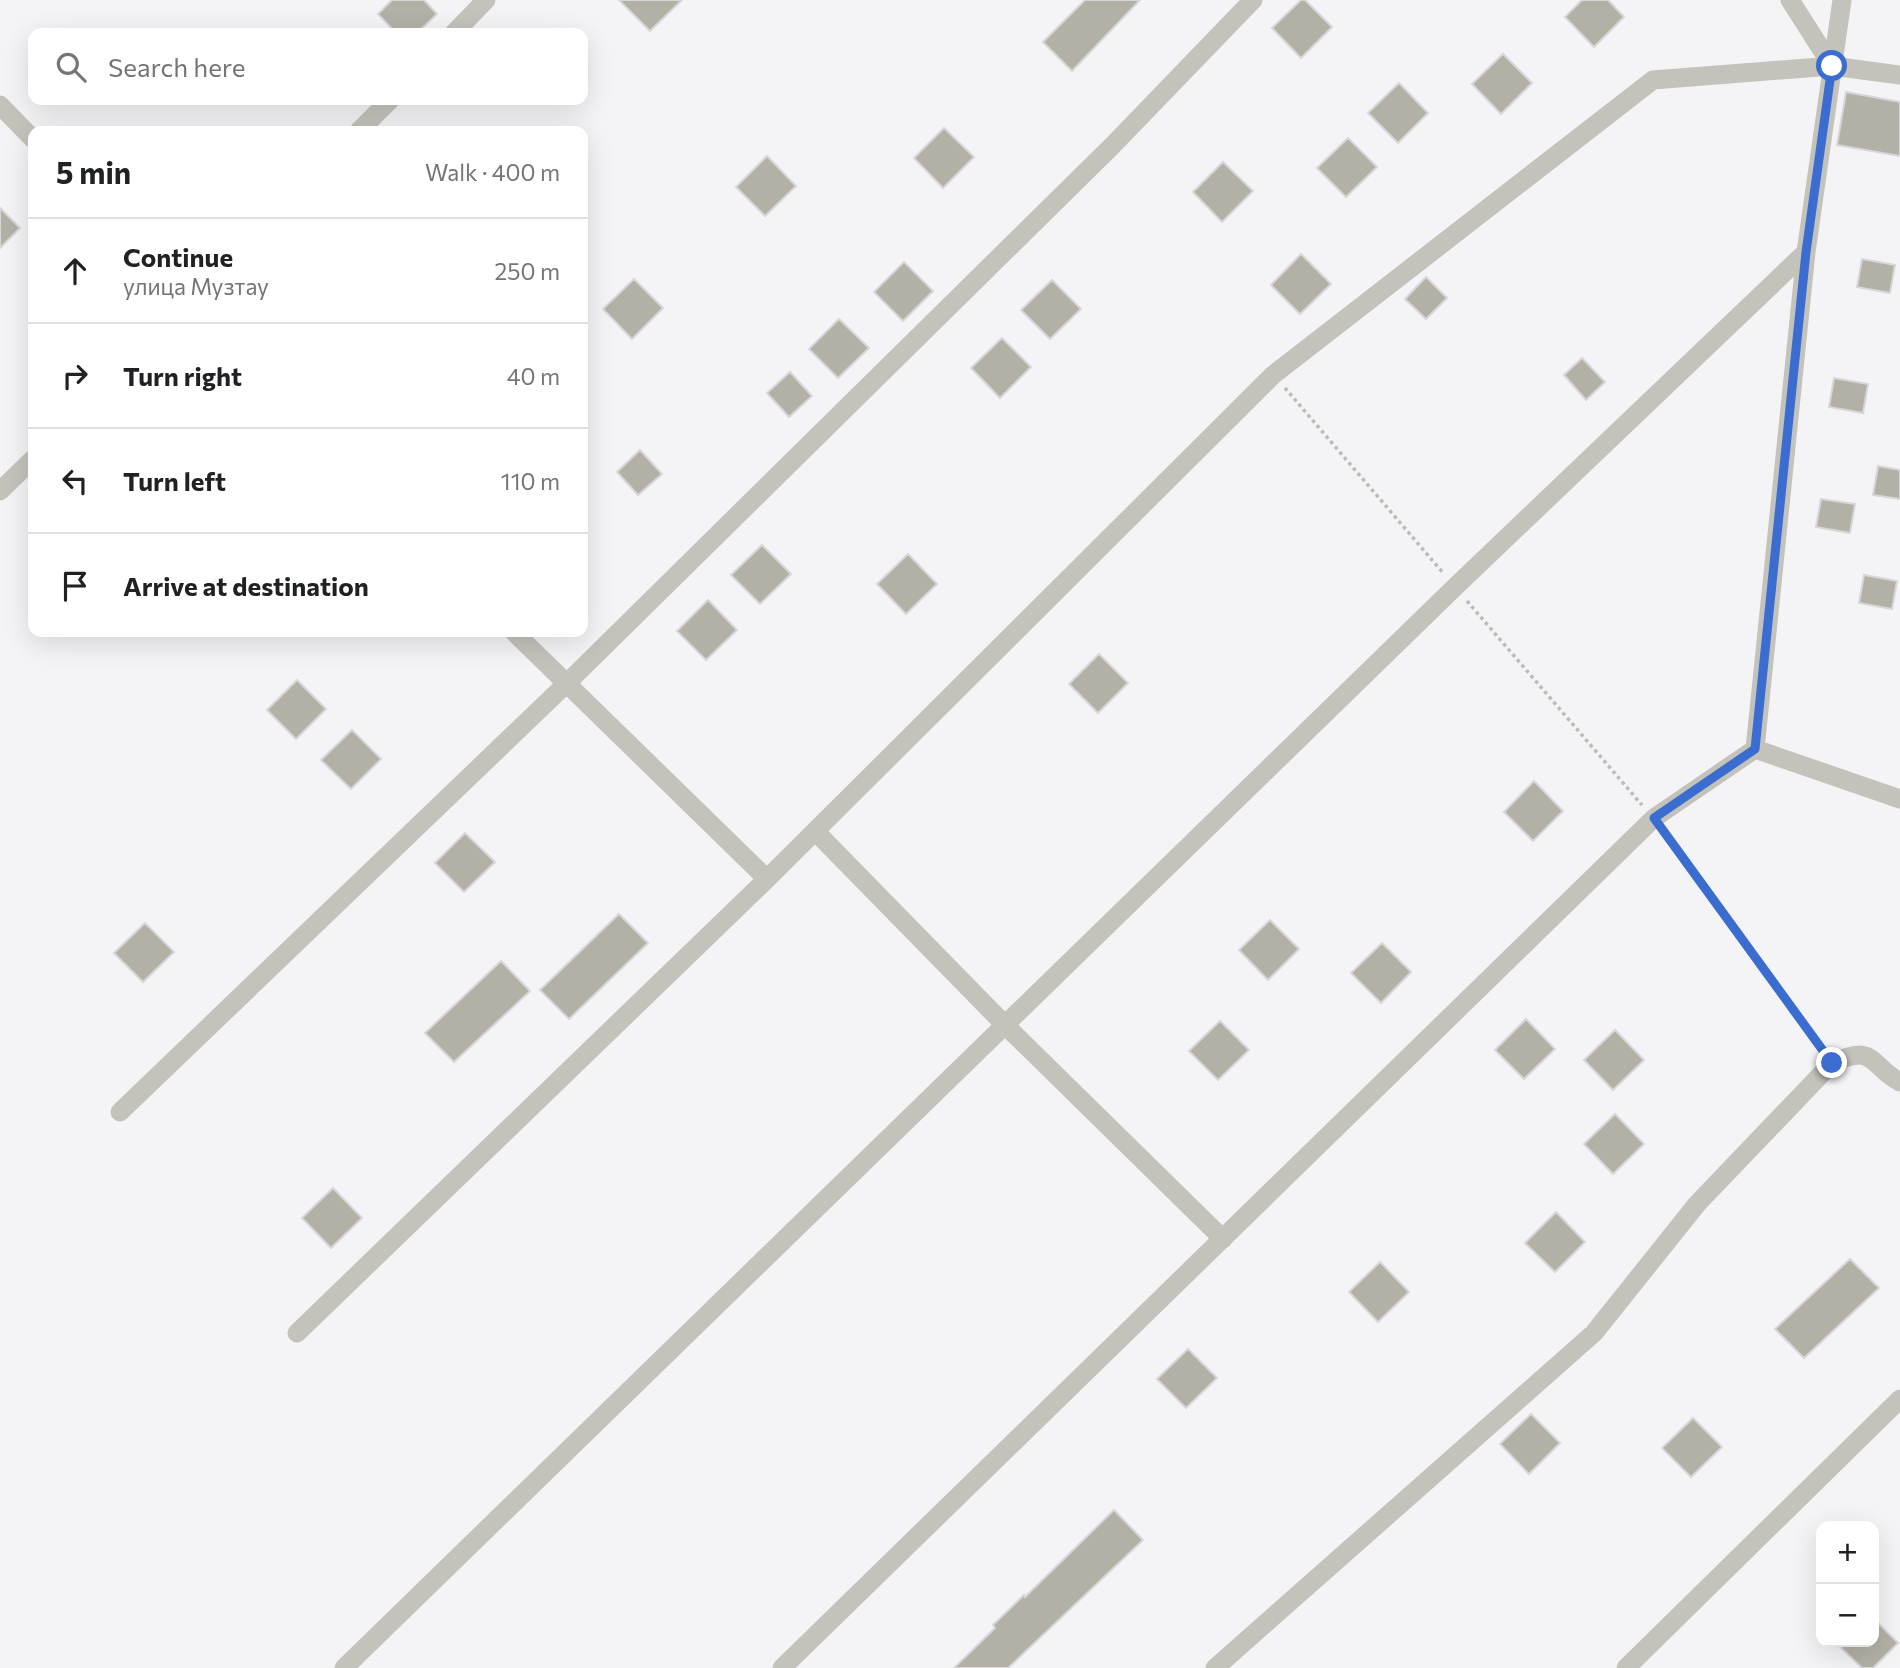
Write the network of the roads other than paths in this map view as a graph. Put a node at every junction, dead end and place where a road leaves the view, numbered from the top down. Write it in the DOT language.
graph roads {
  1 [pos="486,0"];
  2 [pos="1253,0"];
  3 [pos="1790,0"];
  4 [pos="1842,0"];
  5 [pos="459,28"];
  6 [pos="1832,66"];
  7 [pos="1900,75"];
  8 [pos="0,105"];
  9 [pos="385,105"];
  10 [pos="364,126"];
  11 [pos="28,134"];
  12 [pos="1806,252"];
  13 [pos="28,464"];
  14 [pos="0,491"];
  15 [pos="519,637"];
  16 [pos="566,684"];
  17 [pos="1755,749"];
  18 [pos="1900,799"];
  19 [pos="815,831"];
  20 [pos="766,879"];
  21 [pos="1005,1025"];
  22 [pos="1900,1082"];
  23 [pos="120,1112"];
  24 [pos="1223,1239"];
  25 [pos="297,1333"];
  26 [pos="1900,1399"];
  27 [pos="344,1668"];
  28 [pos="782,1668"];
  29 [pos="1215,1668"];
  30 [pos="1626,1668"];
  1 -- 5 [label="street"];
  2 -- 16 [label="street"];
  3 -- 6 [label="street"];
  4 -- 6 [label="street"];
  6 -- 7 [label="street"];
  6 -- 12 [label="street"];
  6 -- 19 [label="street"];
  8 -- 11 [label="street"];
  9 -- 10 [label="street"];
  12 -- 17 [label="street"];
  12 -- 21 [label="street"];
  13 -- 14 [label="street"];
  15 -- 16 [label="street"];
  16 -- 20 [label="street"];
  16 -- 23 [label="street"];
  17 -- 18 [label="street"];
  17 -- 24 [label="street"];
  19 -- 20 [label="street"];
  19 -- 21 [label="street"];
  20 -- 25 [label="street"];
  21 -- 24 [label="street"];
  21 -- 27 [label="street"];
  22 -- 29 [label="street"];
  24 -- 28 [label="street"];
  26 -- 30 [label="street"];
}
